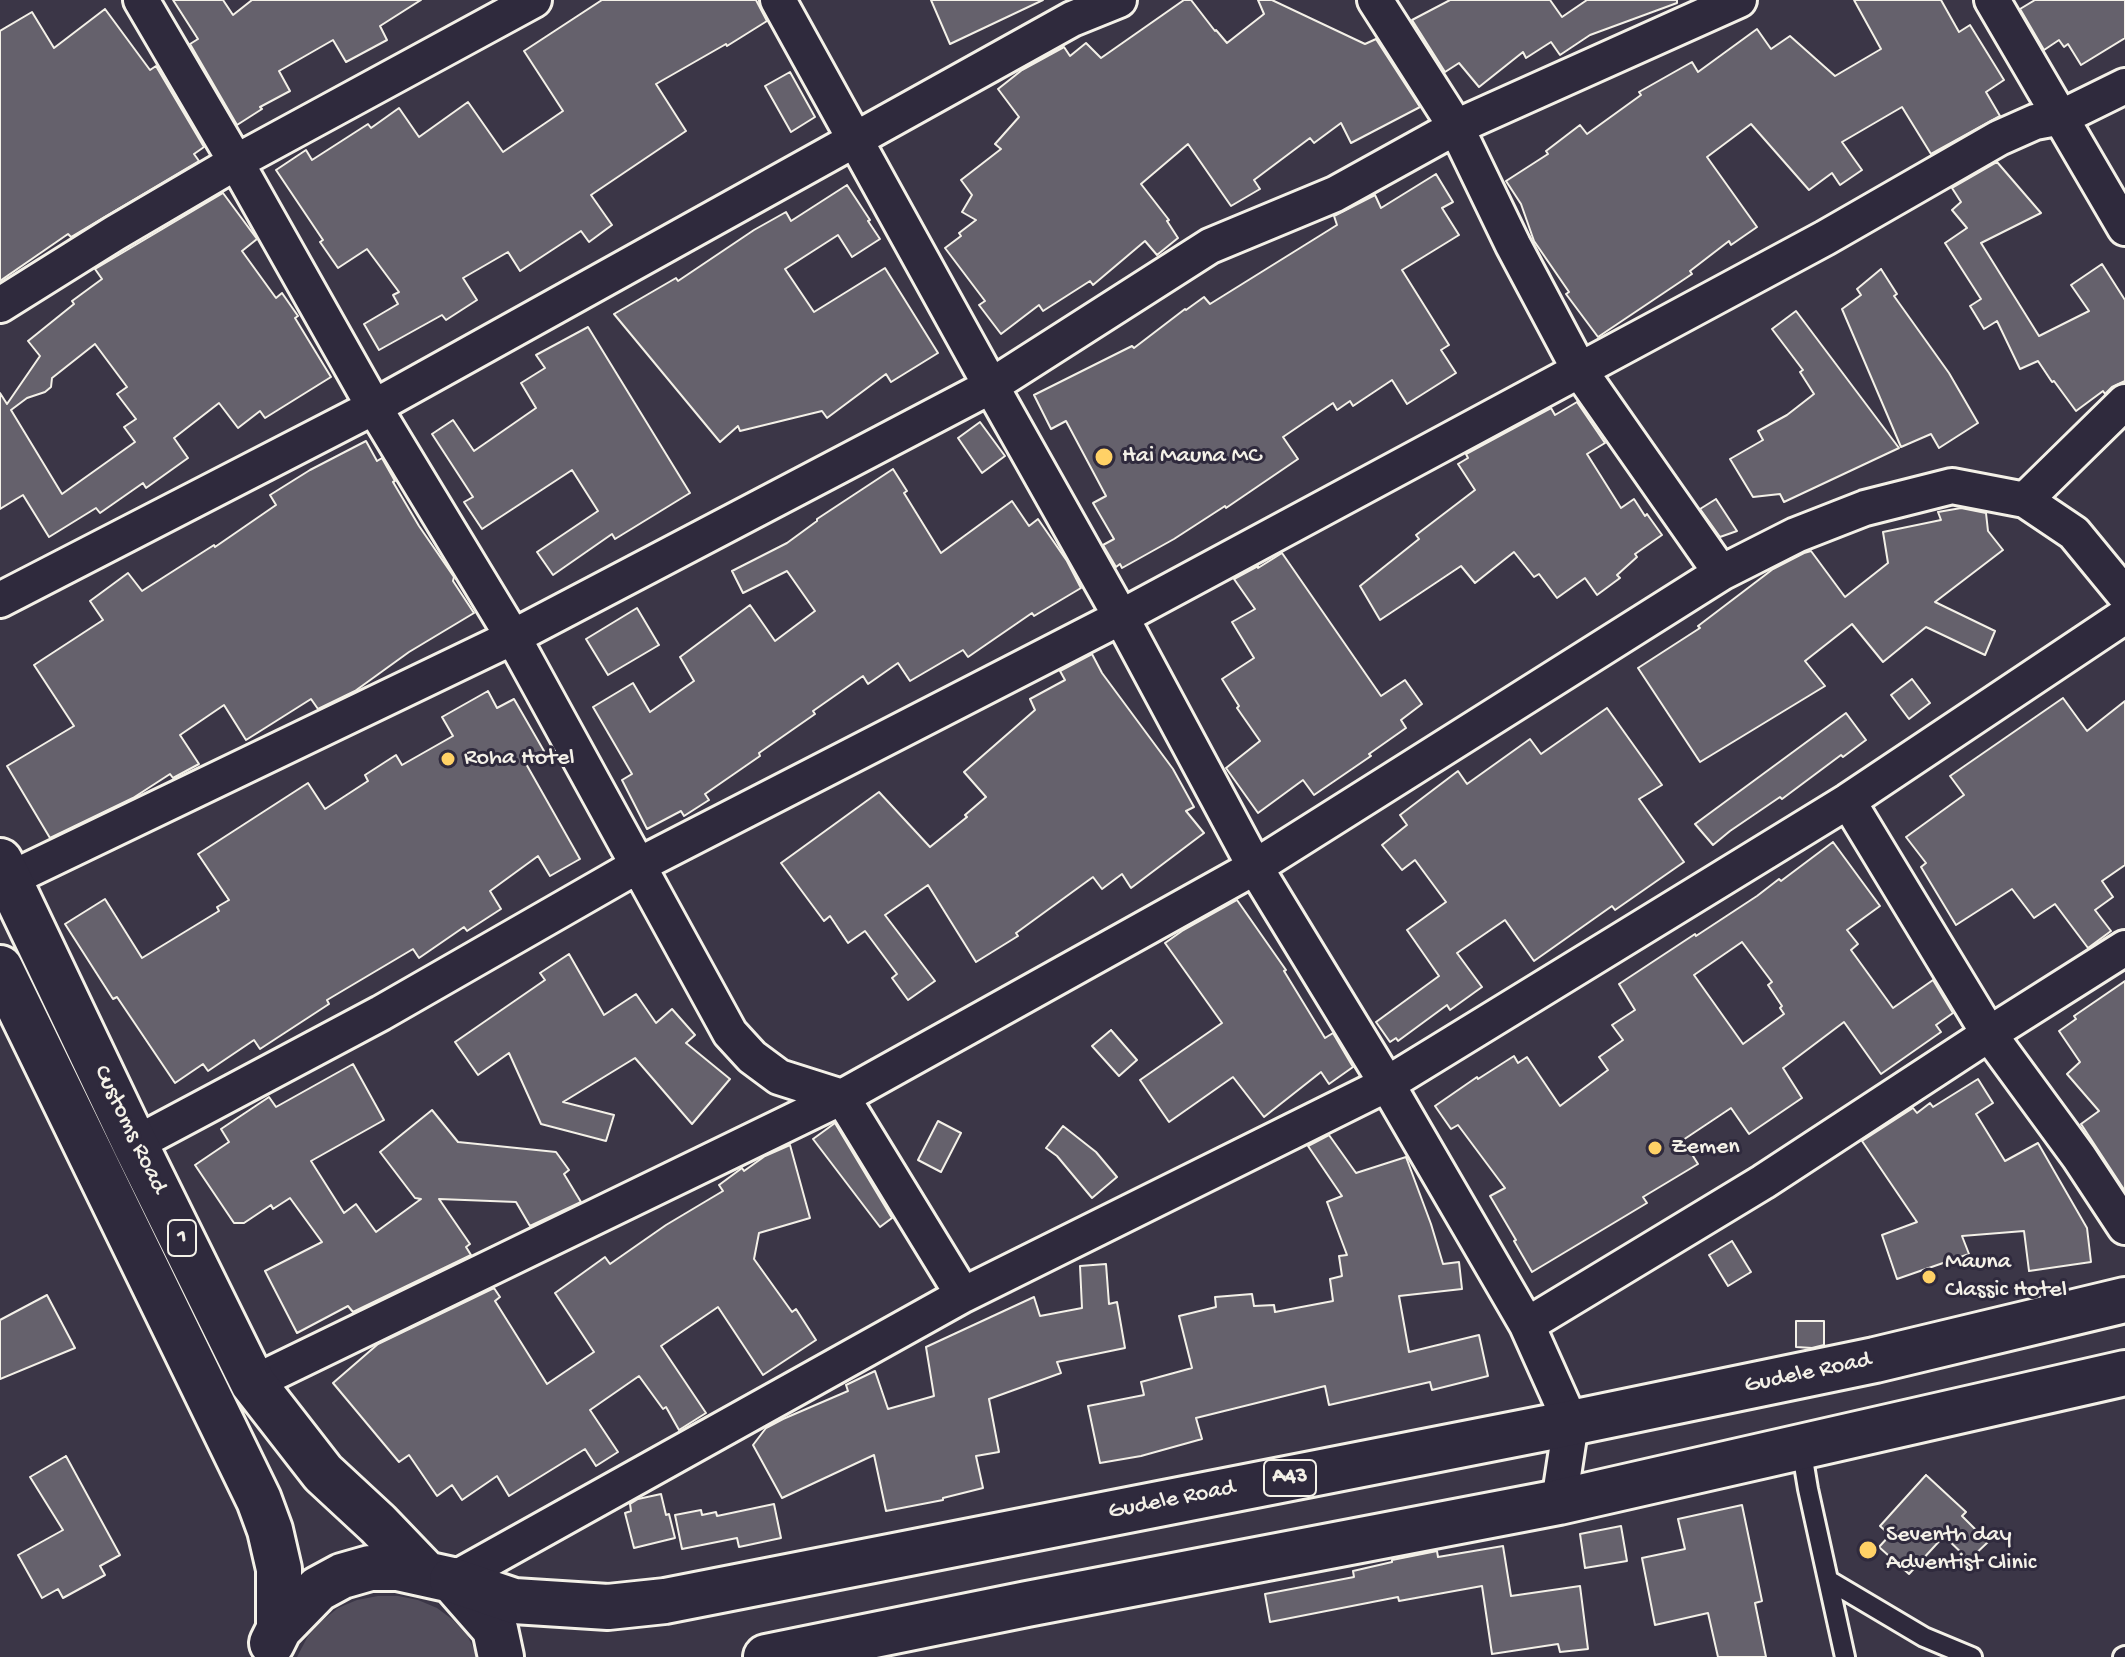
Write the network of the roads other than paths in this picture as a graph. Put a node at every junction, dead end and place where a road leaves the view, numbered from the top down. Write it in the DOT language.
graph roads {
  1 [pos="141,0"];
  2 [pos="534,0"];
  3 [pos="778,0"];
  4 [pos="1119,0"];
  5 [pos="1375,0"];
  6 [pos="1739,0"];
  7 [pos="1992,0"];
  8 [pos="2125,86"];
  9 [pos="2062,117"];
  10 [pos="1456,127"];
  11 [pos="856,139"];
  12 [pos="236,162"];
  13 [pos="2125,228"];
  14 [pos="0,305"];
  15 [pos="1580,371"];
  16 [pos="991,386"];
  17 [pos="2125,402"];
  18 [pos="374,407"];
  19 [pos="2025,500"];
  20 [pos="1721,573"];
  21 [pos="2125,595"];
  22 [pos="0,600"];
  23 [pos="2125,616"];
  24 [pos="1121,617"];
  25 [pos="513,637"];
  26 [pos="1848,801"];
  27 [pos="637,866"];
  28 [pos="1255,867"];
  29 [pos="5,870"];
  30 [pos="2125,948"];
  31 [pos="0,968"];
  32 [pos="1989,1034"];
  33 [pos="1387,1084"];
  34 [pos="842,1097"];
  35 [pos="135,1144"];
  36 [pos="2125,1227"];
  37 [pos="963,1295"];
  38 [pos="2125,1300"];
  39 [pos="1527,1325"];
  40 [pos="2125,1373"];
  41 [pos="253,1383"];
  42 [pos="1571,1423"];
  43 [pos="1801,1447"];
  44 [pos="1559,1502"];
  45 [pos="439,1576"];
  46 [pos="1828,1580"];
  47 [pos="266,1646"];
  48 [pos="845,1650"];
  49 [pos="501,1657"];
  50 [pos="766,1657"];
  51 [pos="1845,1657"];
  52 [pos="1972,1657"];
  1 -- 12 [label="street"];
  2 -- 12 [label="street"];
  3 -- 11 [label="street"];
  4 -- 11 [label="street"];
  5 -- 10 [label="street"];
  6 -- 10 [label="street"];
  7 -- 9 [label="street"];
  8 -- 9 [label="street"];
  9 -- 13 [label="street"];
  9 -- 15 [label="street"];
  10 -- 15 [label="street"];
  10 -- 16 [label="street"];
  11 -- 16 [label="street"];
  11 -- 18 [label="street"];
  12 -- 14 [label="street"];
  12 -- 18 [label="street"];
  15 -- 20 [label="street"];
  15 -- 24 [label="street"];
  16 -- 24 [label="street"];
  16 -- 25 [label="street"];
  17 -- 19 [label="street"];
  18 -- 22 [label="street"];
  18 -- 25 [label="street"];
  19 -- 20 [label="street"];
  19 -- 21 [label="street"];
  20 -- 28 [label="street"];
  23 -- 26 [label="street"];
  24 -- 27 [label="street"];
  24 -- 28 [label="street"];
  25 -- 27 [label="street"];
  25 -- 29 [label="street"];
  26 -- 32 [label="street"];
  26 -- 33 [label="street"];
  27 -- 34 [label="street"];
  27 -- 35 [label="street"];
  28 -- 33 [label="street"];
  28 -- 34 [label="street"];
  29 -- 35 [label="main road, Customs Road / 1"];
  30 -- 32 [label="street"];
  31 -- 47 [label="main road, Customs Road / 1"];
  32 -- 36 [label="street"];
  32 -- 39 [label="street"];
  33 -- 37 [label="street"];
  33 -- 39 [label="street"];
  34 -- 37 [label="street"];
  34 -- 41 [label="street"];
  35 -- 41 [label="main road, Customs Road / 1"];
  37 -- 45 [label="street"];
  38 -- 42 [label="main road, Gudele Road / A43"];
  39 -- 42 [label="street"];
  40 -- 43 [label="main road"];
  41 -- 45 [label="main road, Customs Road / 1"];
  42 -- 44 [label="street"];
  42 -- 45 [label="main road, Gudele Road / A43"];
  43 -- 44 [label="main road"];
  43 -- 46 [label="lane"];
  44 -- 48 [label="main road"];
  45 -- 47 [label="main road, 1"];
  45 -- 49 [label="main road, 1"];
  46 -- 51 [label="lane"];
  46 -- 52 [label="lane"];
  48 -- 50 [label="main road"];
}
